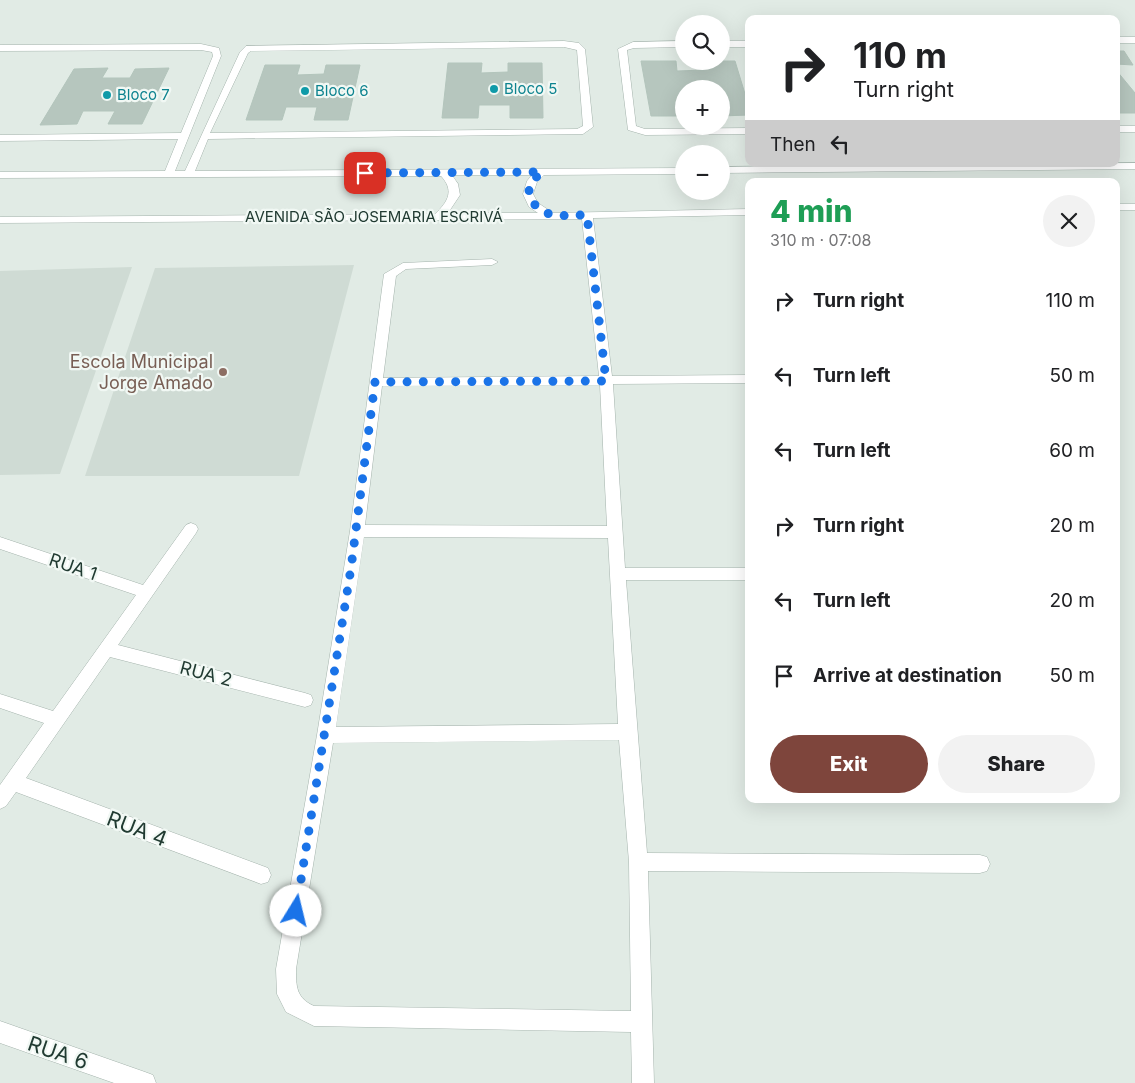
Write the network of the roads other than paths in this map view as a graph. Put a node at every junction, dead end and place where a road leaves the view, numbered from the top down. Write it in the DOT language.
graph roads {
  1 [pos="1120,40"];
  2 [pos="1135,40"];
  3 [pos="675,44"];
  4 [pos="730,44"];
  5 [pos="745,44"];
  6 [pos="0,48"];
  7 [pos="1135,128"];
  8 [pos="1120,129"];
  9 [pos="745,131"];
  10 [pos="186,136"];
  11 [pos="204,136"];
  12 [pos="0,138"];
  13 [pos="1120,166"];
  14 [pos="1135,166"];
  15 [pos="909,167"];
  16 [pos="1036,167"];
  17 [pos="730,170"];
  18 [pos="675,171"];
  19 [pos="443,172"];
  20 [pos="542,172"];
  21 [pos="169,174"];
  22 [pos="188,174"];
  23 [pos="0,175"];
  24 [pos="1042,178"];
  25 [pos="1120,207"];
  26 [pos="1135,207"];
  27 [pos="745,212"];
  28 [pos="587,215"];
  29 [pos="439,216"];
  30 [pos="549,216"];
  31 [pos="0,220"];
  32 [pos="492,262"];
  33 [pos="745,379"];
  34 [pos="606,381"];
  35 [pos="375,382"];
  36 [pos="191,529"];
  37 [pos="356,531"];
  38 [pos="615,532"];
  39 [pos="0,543"];
  40 [pos="617,574"];
  41 [pos="745,574"];
  42 [pos="146,592"];
  43 [pos="107,649"];
  44 [pos="305,700"];
  45 [pos="0,702"];
  46 [pos="56,720"];
  47 [pos="627,732"];
  48 [pos="326,735"];
  49 [pos="13,782"];
  50 [pos="0,800"];
  51 [pos="638,862"];
  52 [pos="980,864"];
  53 [pos="261,875"];
  54 [pos="641,1022"];
  55 [pos="0,1032"];
  56 [pos="145,1083"];
  57 [pos="642,1083"];
  1 -- 2 [label="street"];
  3 -- 9 [label="street"];
  4 -- 5 [label="street"];
  6 -- 10 [label="street"];
  7 -- 8 [label="street"];
  10 -- 12 [label="street"];
  10 -- 21 [label="street"];
  11 -- 11 [label="street"];
  11 -- 22 [label="street"];
  13 -- 14 [label="street"];
  15 -- 17 [label="street"];
  16 -- 24 [label="street"];
  18 -- 20 [label="street"];
  19 -- 20 [label="street"];
  19 -- 22 [label="street"];
  19 -- 29 [label="street"];
  20 -- 30 [label="street"];
  21 -- 22 [label="street"];
  21 -- 23 [label="street"];
  25 -- 26 [label="street"];
  27 -- 28 [label="street, AVENIDA SÃO JOSEMARIA ESCRIVÁ"];
  28 -- 30 [label="street, AVENIDA SÃO JOSEMARIA ESCRIVÁ"];
  28 -- 34 [label="street"];
  29 -- 30 [label="street, AVENIDA SÃO JOSEMARIA ESCRIVÁ"];
  29 -- 31 [label="street, AVENIDA SÃO JOSEMARIA ESCRIVÁ"];
  32 -- 35 [label="street"];
  33 -- 34 [label="street"];
  34 -- 35 [label="street"];
  34 -- 38 [label="street"];
  35 -- 37 [label="street"];
  36 -- 42 [label="street"];
  37 -- 38 [label="street"];
  37 -- 48 [label="street"];
  38 -- 40 [label="street"];
  39 -- 42 [label="street, RUA 1"];
  40 -- 41 [label="street"];
  40 -- 47 [label="street"];
  42 -- 43 [label="street"];
  43 -- 44 [label="street, RUA 2"];
  43 -- 46 [label="street"];
  45 -- 46 [label="street"];
  46 -- 49 [label="street"];
  47 -- 48 [label="street"];
  47 -- 51 [label="street"];
  48 -- 54 [label="street"];
  49 -- 50 [label="street"];
  49 -- 53 [label="street, RUA 4"];
  51 -- 52 [label="street"];
  51 -- 54 [label="street"];
  54 -- 57 [label="street"];
  55 -- 56 [label="street, RUA 6"];
}
